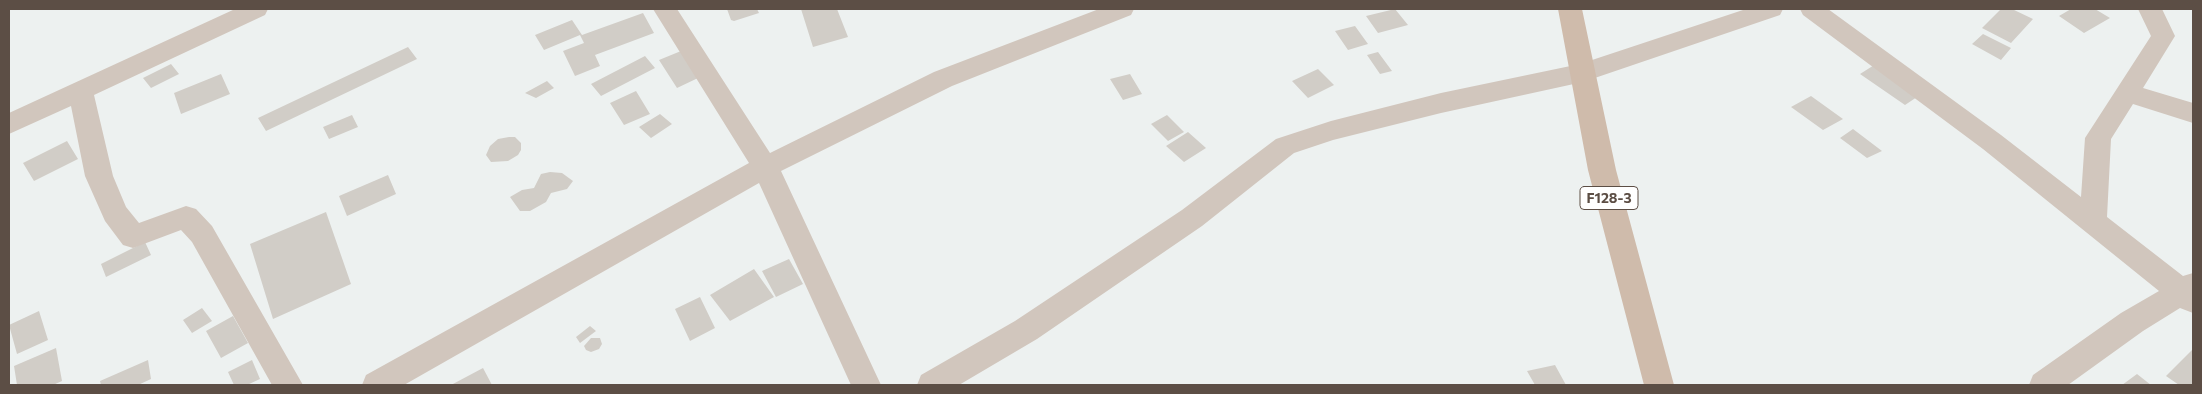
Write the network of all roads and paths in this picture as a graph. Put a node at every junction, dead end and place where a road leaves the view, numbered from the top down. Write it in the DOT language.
graph roads {
  1 [pos="256,9"];
  2 [pos="665,9"];
  3 [pos="1122,9"];
  4 [pos="1570,9"];
  5 [pos="1771,9"];
  6 [pos="1812,9"];
  7 [pos="2150,9"];
  8 [pos="1583,73"];
  9 [pos="80,90"];
  10 [pos="2127,92"];
  11 [pos="2193,113"];
  12 [pos="9,124"];
  13 [pos="765,167"];
  14 [pos="2093,222"];
  15 [pos="2190,293"];
  16 [pos="288,385"];
  17 [pos="377,385"];
  18 [pos="866,385"];
  19 [pos="932,385"];
  20 [pos="1659,385"];
  21 [pos="2044,385"];
  1 -- 9 [label="street"];
  2 -- 13 [label="street"];
  3 -- 13 [label="street"];
  4 -- 8 [label="main road, F128-3"];
  5 -- 8 [label="street"];
  6 -- 14 [label="street"];
  7 -- 10 [label="street"];
  8 -- 19 [label="street"];
  8 -- 20 [label="main road, F128-3"];
  9 -- 12 [label="street"];
  9 -- 16 [label="street"];
  10 -- 11 [label="street"];
  10 -- 14 [label="street"];
  13 -- 17 [label="street"];
  13 -- 18 [label="street"];
  14 -- 15 [label="street"];
  15 -- 21 [label="street"];
}
